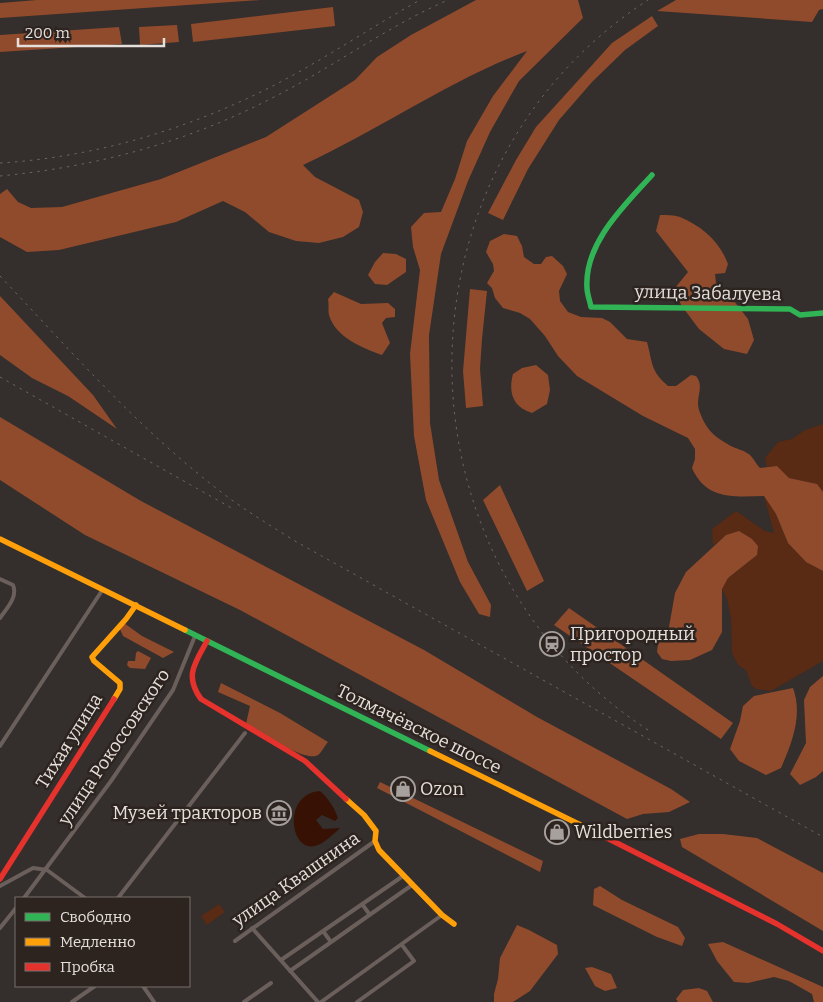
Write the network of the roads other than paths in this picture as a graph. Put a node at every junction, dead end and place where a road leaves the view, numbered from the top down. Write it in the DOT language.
graph roads {
  1 [pos="652,175"];
  2 [pos="823,313"];
  3 [pos="0,538"];
  4 [pos="0,578"];
  5 [pos="103,589"];
  6 [pos="136,605"];
  7 [pos="0,618"];
  8 [pos="196,635"];
  9 [pos="207,641"];
  10 [pos="245,734"];
  11 [pos="0,746"];
  12 [pos="375,841"];
  13 [pos="46,870"];
  14 [pos="404,876"];
  15 [pos="0,878"];
  16 [pos="412,885"];
  17 [pos="0,886"];
  18 [pos="25,897"];
  19 [pos="84,897"];
  20 [pos="119,897"];
  21 [pos="362,904"];
  22 [pos="15,909"];
  23 [pos="370,915"];
  24 [pos="442,915"];
  25 [pos="454,924"];
  26 [pos="0,928"];
  27 [pos="252,928"];
  28 [pos="323,931"];
  29 [pos="235,940"];
  30 [pos="331,942"];
  31 [pos="402,945"];
  32 [pos="823,950"];
  33 [pos="281,960"];
  34 [pos="290,971"];
  35 [pos="271,983"];
  36 [pos="94,987"];
  37 [pos="144,987"];
  38 [pos="153,1000"];
  39 [pos="72,1002"];
  40 [pos="148,1002"];
  41 [pos="244,1002"];
  42 [pos="319,1002"];
  43 [pos="357,1002"];
  1 -- 2 [label="street, улица Забалуева"];
  3 -- 5 [label="street, Толмачёвское шоссе"];
  4 -- 7 [label="street"];
  5 -- 6 [label="street, Толмачёвское шоссе"];
  5 -- 11 [label="street"];
  6 -- 8 [label="street, Толмачёвское шоссе"];
  6 -- 15 [label="street, Тихая улица"];
  8 -- 9 [label="street, Толмачёвское шоссе"];
  8 -- 13 [label="street, улица Рокоссовского"];
  9 -- 12 [label="street, улица Квашнина"];
  9 -- 32 [label="street, Толмачёвское шоссе"];
  10 -- 20 [label="street"];
  12 -- 14 [label="street, улица Квашнина"];
  12 -- 27 [label="street, улица Квашнина"];
  13 -- 17 [label="street"];
  13 -- 18 [label="street, улица Рокоссовского"];
  13 -- 19 [label="street"];
  14 -- 16 [label="street, улица Квашнина"];
  14 -- 21 [label="street"];
  16 -- 23 [label="street"];
  16 -- 24 [label="street, улица Квашнина"];
  21 -- 23 [label="street"];
  21 -- 28 [label="street"];
  22 -- 26 [label="street"];
  23 -- 30 [label="street"];
  24 -- 25 [label="street, улица Квашнина"];
  24 -- 31 [label="street"];
  27 -- 29 [label="street, улица Квашнина"];
  27 -- 33 [label="street"];
  28 -- 30 [label="street"];
  28 -- 33 [label="street"];
  30 -- 34 [label="street"];
  31 -- 42 [label="street"];
  31 -- 43 [label="street"];
  33 -- 34 [label="street"];
  34 -- 42 [label="street"];
  35 -- 41 [label="street"];
  36 -- 39 [label="street"];
  37 -- 38 [label="street"];
  38 -- 40 [label="street"];
}
